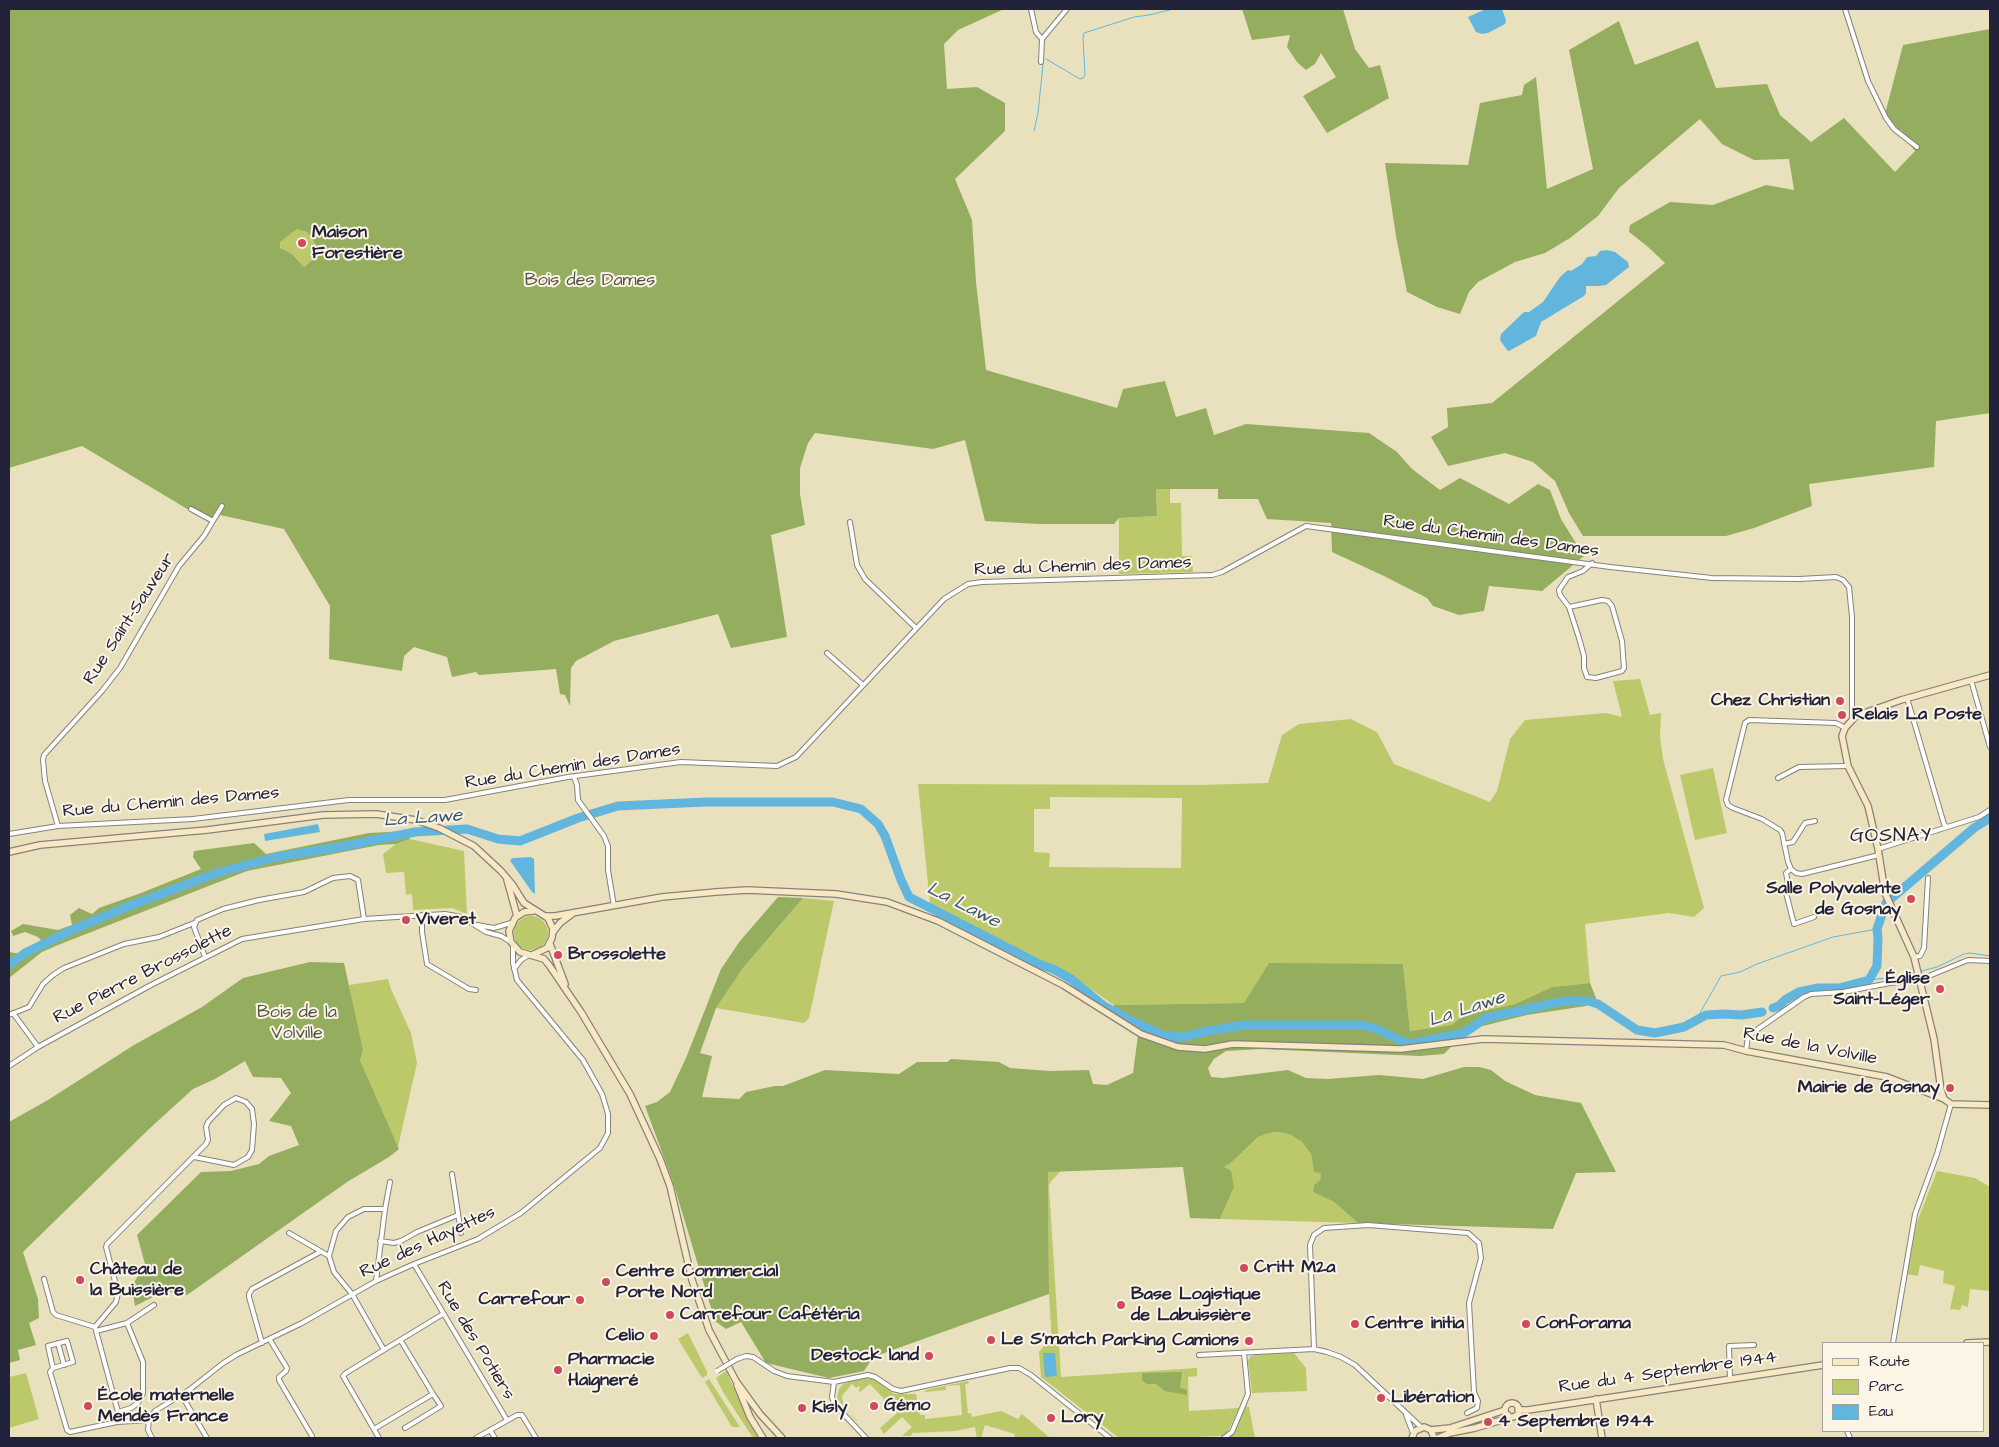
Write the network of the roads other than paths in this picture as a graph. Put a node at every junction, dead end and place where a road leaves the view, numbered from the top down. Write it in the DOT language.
graph roads {
  1 [pos="1031,9"];
  2 [pos="1067,9"];
  3 [pos="1845,9"];
  4 [pos="1042,39"];
  5 [pos="1041,62"];
  6 [pos="1918,147"];
  7 [pos="222,506"];
  8 [pos="191,508"];
  9 [pos="213,521"];
  10 [pos="850,522"];
  11 [pos="1592,563"];
  12 [pos="1569,606"];
  13 [pos="916,628"];
  14 [pos="827,652"];
  15 [pos="1990,675"];
  16 [pos="1971,680"];
  17 [pos="862,685"];
  18 [pos="1907,698"];
  19 [pos="1852,720"];
  20 [pos="1845,728"];
  21 [pos="1990,747"];
  22 [pos="1848,766"];
  23 [pos="574,777"];
  24 [pos="1778,778"];
  25 [pos="1990,810"];
  26 [pos="1815,821"];
  27 [pos="58,826"];
  28 [pos="1947,827"];
  29 [pos="9,834"];
  30 [pos="1784,844"];
  31 [pos="9,852"];
  32 [pos="1879,852"];
  33 [pos="1791,869"];
  34 [pos="1928,878"];
  35 [pos="507,880"];
  36 [pos="614,906"];
  37 [pos="533,911"];
  38 [pos="574,913"];
  39 [pos="422,915"];
  40 [pos="516,916"];
  41 [pos="545,916"];
  42 [pos="1814,917"];
  43 [pos="364,919"];
  44 [pos="194,923"];
  45 [pos="511,923"];
  46 [pos="475,925"];
  47 [pos="553,932"];
  48 [pos="512,944"];
  49 [pos="550,944"];
  50 [pos="531,955"];
  51 [pos="205,957"];
  52 [pos="1914,957"];
  53 [pos="1990,961"];
  54 [pos="514,969"];
  55 [pos="1918,974"];
  56 [pos="476,990"];
  57 [pos="567,990"];
  58 [pos="11,1014"];
  59 [pos="38,1046"];
  60 [pos="1746,1051"];
  61 [pos="9,1066"];
  62 [pos="1944,1099"];
  63 [pos="1951,1104"];
  64 [pos="1990,1105"];
  65 [pos="194,1156"];
  66 [pos="452,1174"];
  67 [pos="390,1182"];
  68 [pos="384,1209"];
  69 [pos="458,1215"];
  70 [pos="289,1233"];
  71 [pos="461,1233"];
  72 [pos="380,1241"];
  73 [pos="320,1252"];
  74 [pos="329,1256"];
  75 [pos="414,1264"];
  76 [pos="44,1279"];
  77 [pos="376,1281"];
  78 [pos="352,1294"];
  79 [pos="154,1305"];
  80 [pos="443,1314"];
  81 [pos="127,1323"];
  82 [pos="95,1329"];
  83 [pos="270,1340"];
  84 [pos="401,1341"];
  85 [pos="1894,1342"];
  86 [pos="262,1343"];
  87 [pos="58,1344"];
  88 [pos="1754,1345"];
  89 [pos="1314,1349"];
  90 [pos="384,1350"];
  91 [pos="1244,1353"];
  92 [pos="1199,1355"];
  93 [pos="64,1365"];
  94 [pos="1822,1366"];
  95 [pos="53,1368"];
  96 [pos="717,1371"];
  97 [pos="1730,1379"];
  98 [pos="736,1381"];
  99 [pos="834,1382"];
  100 [pos="433,1394"];
  101 [pos="182,1396"];
  102 [pos="1596,1399"];
  103 [pos="1518,1410"];
  104 [pos="118,1412"];
  105 [pos="1405,1413"];
  106 [pos="1467,1413"];
  107 [pos="1507,1413"];
  108 [pos="149,1420"];
  109 [pos="507,1420"];
  110 [pos="117,1422"];
  111 [pos="1422,1427"];
  112 [pos="405,1428"];
  113 [pos="374,1429"];
  114 [pos="490,1430"];
  115 [pos="1432,1430"];
  116 [pos="312,1436"];
  117 [pos="1412,1437"];
  118 [pos="152,1438"];
  119 [pos="207,1438"];
  120 [pos="379,1438"];
  121 [pos="476,1438"];
  122 [pos="495,1438"];
  123 [pos="536,1438"];
  124 [pos="763,1438"];
  125 [pos="782,1438"];
  126 [pos="866,1438"];
  127 [pos="1110,1438"];
  128 [pos="1224,1438"];
  129 [pos="1436,1438"];
  130 [pos="1602,1438"];
  1 -- 4 [label="street"];
  2 -- 4 [label="street"];
  3 -- 6 [label="street"];
  4 -- 5 [label="street"];
  7 -- 9 [label="street, Rue Saint-Sauveur"];
  8 -- 9 [label="street"];
  9 -- 27 [label="street, Rue Saint-Sauveur"];
  10 -- 13 [label="street"];
  11 -- 12 [label="street"];
  11 -- 13 [label="street, Rue du Chemin des Dames"];
  11 -- 19 [label="street, Rue du Chemin des Dames"];
  12 -- 12 [label="street"];
  13 -- 17 [label="street, Rue du Chemin des Dames"];
  14 -- 17 [label="street"];
  15 -- 16 [label="street"];
  16 -- 18 [label="street"];
  16 -- 21 [label="street"];
  17 -- 23 [label="street, Rue du Chemin des Dames"];
  18 -- 19 [label="street"];
  18 -- 28 [label="street"];
  19 -- 20 [label="street"];
  20 -- 22 [label="street"];
  20 -- 30 [label="street"];
  22 -- 24 [label="street"];
  22 -- 32 [label="street"];
  23 -- 27 [label="street, Rue du Chemin des Dames"];
  23 -- 36 [label="street"];
  25 -- 28 [label="street"];
  26 -- 30 [label="street"];
  27 -- 29 [label="street, Rue du Chemin des Dames"];
  28 -- 32 [label="street"];
  30 -- 33 [label="street"];
  31 -- 35 [label="street"];
  32 -- 33 [label="street"];
  32 -- 52 [label="street"];
  33 -- 42 [label="street"];
  34 -- 52 [label="street"];
  35 -- 37 [label="street"];
  35 -- 40 [label="street"];
  36 -- 38 [label="street"];
  36 -- 60 [label="street, Rue de la Volville"];
  37 -- 40 [label="street"];
  37 -- 41 [label="street"];
  38 -- 41 [label="street"];
  38 -- 47 [label="street"];
  39 -- 43 [label="street, Rue Pierre Brossolette"];
  39 -- 46 [label="street, Rue Pierre Brossolette"];
  39 -- 56 [label="street"];
  40 -- 45 [label="street"];
  41 -- 47 [label="street"];
  43 -- 44 [label="street"];
  43 -- 51 [label="street, Rue Pierre Brossolette"];
  44 -- 51 [label="street"];
  44 -- 58 [label="street"];
  45 -- 46 [label="street, Rue Pierre Brossolette"];
  45 -- 48 [label="street"];
  46 -- 48 [label="street, Rue Pierre Brossolette"];
  47 -- 49 [label="street"];
  48 -- 50 [label="street"];
  48 -- 54 [label="street, Rue des Hayettes"];
  49 -- 50 [label="street"];
  49 -- 57 [label="street"];
  50 -- 54 [label="street"];
  50 -- 57 [label="street"];
  51 -- 59 [label="street, Rue Pierre Brossolette"];
  52 -- 55 [label="street"];
  53 -- 55 [label="street"];
  54 -- 75 [label="street, Rue des Hayettes"];
  55 -- 60 [label="street"];
  55 -- 62 [label="street"];
  57 -- 98 [label="street"];
  58 -- 59 [label="street"];
  59 -- 61 [label="street, Rue Pierre Brossolette"];
  60 -- 62 [label="street, Rue de la Volville"];
  62 -- 63 [label="street, Rue de la Volville"];
  63 -- 64 [label="street"];
  63 -- 85 [label="street"];
  65 -- 65 [label="street"];
  65 -- 82 [label="street"];
  66 -- 69 [label="street"];
  67 -- 68 [label="street"];
  68 -- 72 [label="street"];
  68 -- 74 [label="street"];
  69 -- 71 [label="street"];
  69 -- 72 [label="street"];
  70 -- 73 [label="street"];
  72 -- 77 [label="street"];
  73 -- 74 [label="street"];
  73 -- 86 [label="street"];
  74 -- 78 [label="street"];
  75 -- 77 [label="street, Rue des Hayettes"];
  75 -- 80 [label="street, Rue des Potiers"];
  76 -- 82 [label="street"];
  77 -- 78 [label="street, Rue des Hayettes"];
  78 -- 83 [label="street, Rue des Hayettes"];
  78 -- 90 [label="street"];
  79 -- 81 [label="street"];
  80 -- 84 [label="street"];
  80 -- 109 [label="street, Rue des Potiers"];
  81 -- 82 [label="street"];
  81 -- 104 [label="street"];
  82 -- 104 [label="street"];
  83 -- 86 [label="street, Rue des Hayettes"];
  83 -- 116 [label="street"];
  84 -- 90 [label="street"];
  84 -- 100 [label="street"];
  86 -- 101 [label="street, Rue des Hayettes"];
  87 -- 93 [label="street"];
  87 -- 93 [label="street"];
  87 -- 95 [label="street"];
  88 -- 97 [label="street"];
  89 -- 91 [label="street"];
  89 -- 105 [label="street"];
  89 -- 106 [label="street"];
  90 -- 113 [label="street"];
  91 -- 92 [label="street"];
  91 -- 128 [label="street"];
  93 -- 95 [label="street"];
  94 -- 97 [label="street, Rue du 4 Septembre 1944"];
  95 -- 110 [label="street"];
  96 -- 99 [label="street, bridge"];
  97 -- 102 [label="street, Rue du 4 Septembre 1944"];
  98 -- 124 [label="street"];
  98 -- 125 [label="street"];
  99 -- 126 [label="street"];
  99 -- 127 [label="street"];
  100 -- 112 [label="street"];
  100 -- 113 [label="street"];
  101 -- 108 [label="street, Rue des Hayettes"];
  101 -- 119 [label="street"];
  102 -- 103 [label="street, Rue du 4 Septembre 1944"];
  102 -- 130 [label="street"];
  103 -- 107 [label="street"];
  103 -- 107 [label="street"];
  104 -- 110 [label="street"];
  105 -- 111 [label="street"];
  105 -- 117 [label="street"];
  107 -- 115 [label="street"];
  107 -- 129 [label="street"];
  108 -- 110 [label="street"];
  108 -- 118 [label="street"];
  109 -- 114 [label="street"];
  109 -- 123 [label="street, Rue des Potiers"];
  111 -- 115 [label="street"];
  111 -- 117 [label="street"];
  113 -- 120 [label="street"];
  114 -- 121 [label="street"];
  114 -- 122 [label="street"];
  115 -- 129 [label="street"];
}
